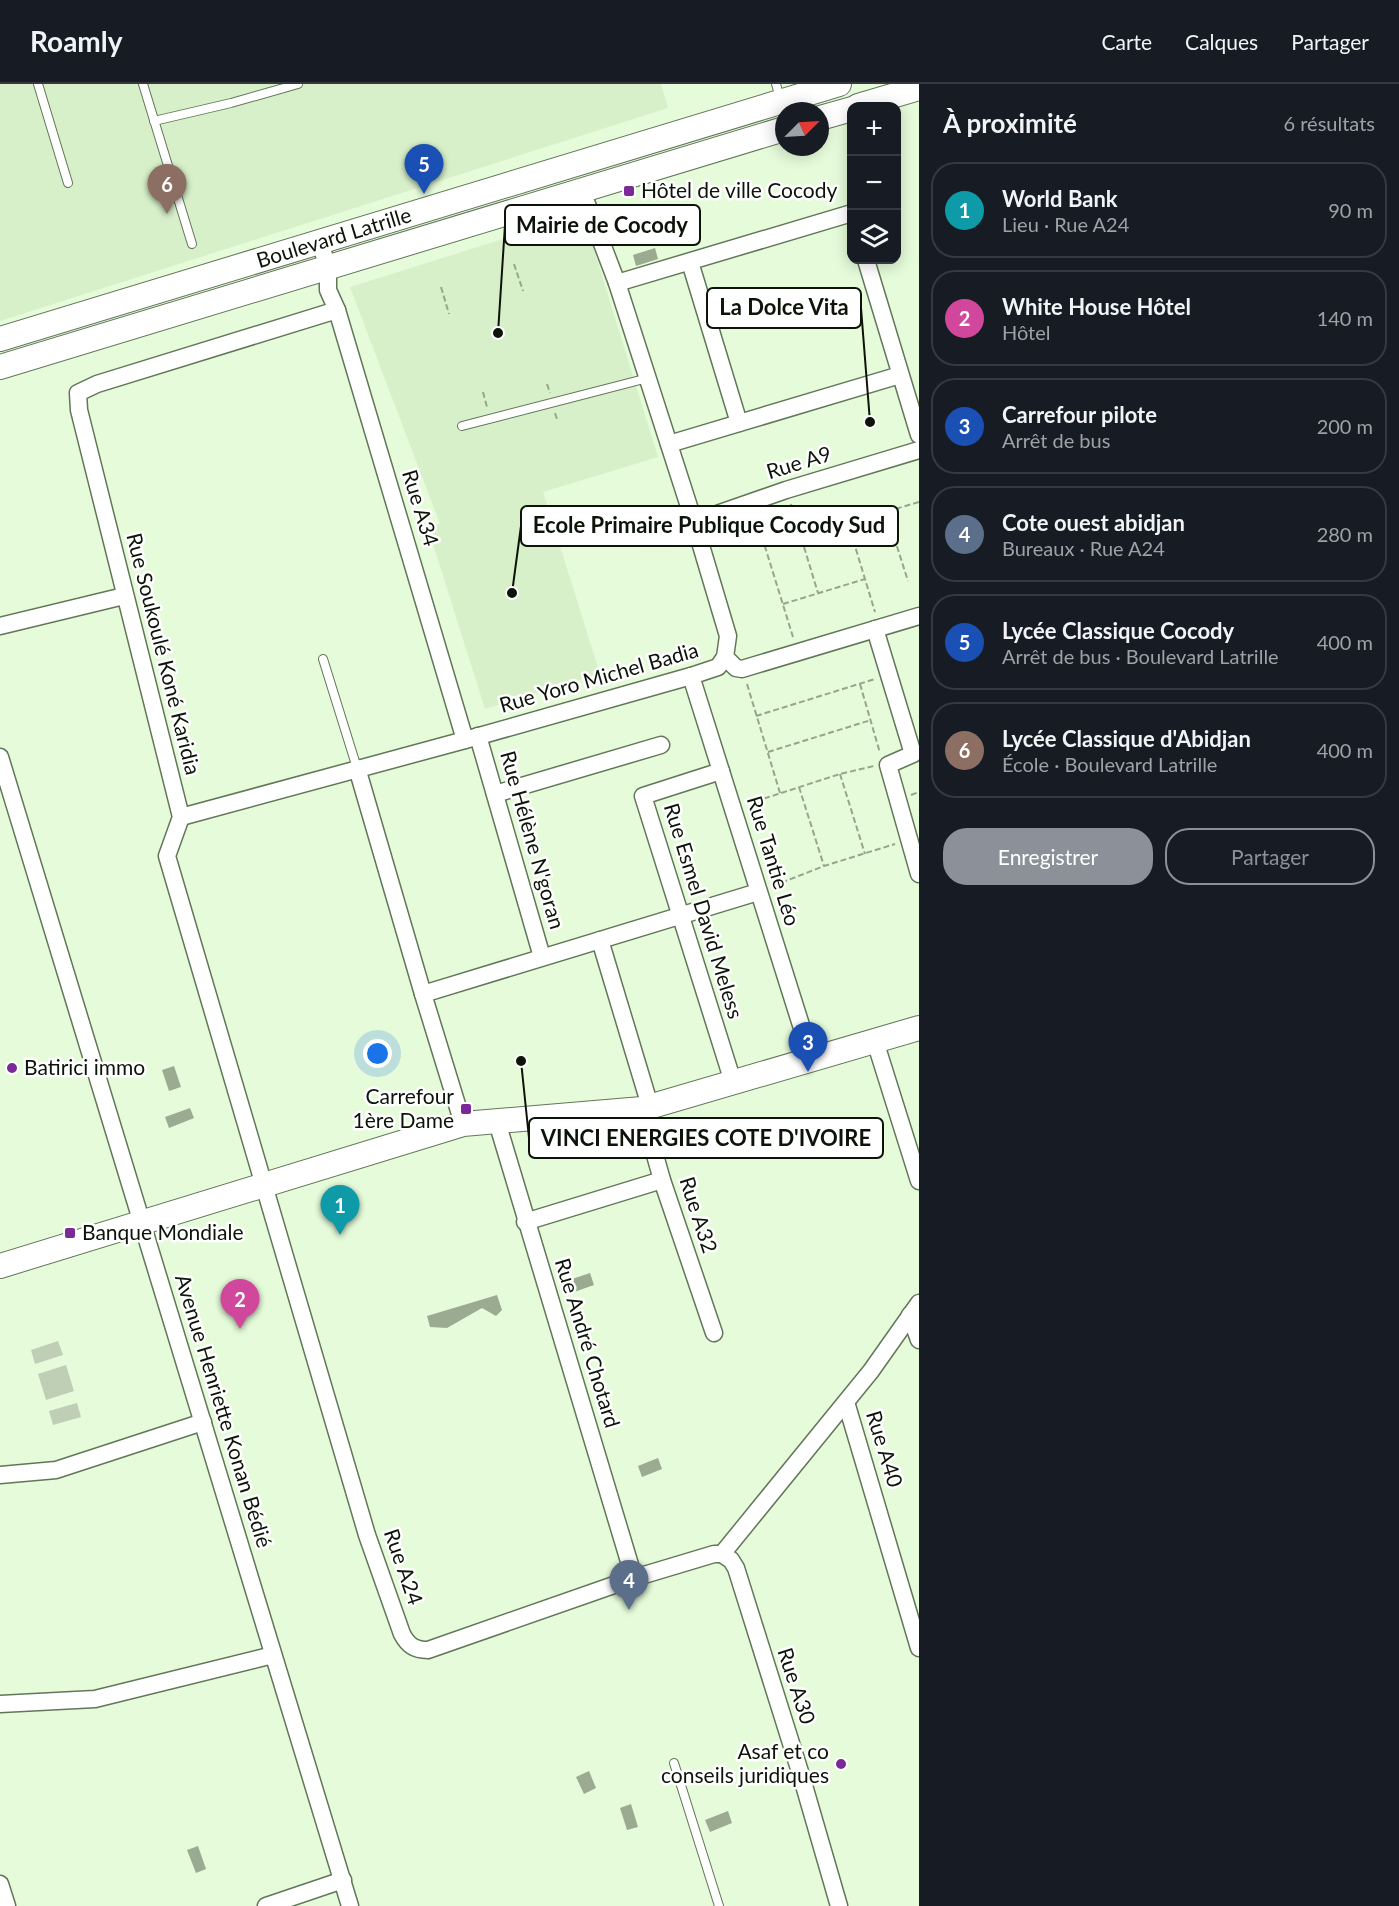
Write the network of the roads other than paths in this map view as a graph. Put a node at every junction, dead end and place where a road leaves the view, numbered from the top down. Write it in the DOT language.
graph roads {
  1 [pos="38,84"];
  2 [pos="143,84"];
  3 [pos="298,84"];
  4 [pos="839,84"];
  5 [pos="919,88"];
  6 [pos="778,93"];
  7 [pos="872,102"];
  8 [pos="847,110"];
  9 [pos="829,115"];
  10 [pos="154,121"];
  11 [pos="775,132"];
  12 [pos="68,183"];
  13 [pos="582,190"];
  14 [pos="847,215"];
  15 [pos="192,244"];
  16 [pos="311,245"];
  17 [pos="690,262"];
  18 [pos="867,264"];
  19 [pos="322,277"];
  20 [pos="617,283"];
  21 [pos="337,310"];
  22 [pos="0,339"];
  23 [pos="0,367"];
  24 [pos="900,375"];
  25 [pos="648,378"];
  26 [pos="739,423"];
  27 [pos="462,426"];
  28 [pos="919,435"];
  29 [pos="669,444"];
  30 [pos="919,450"];
  31 [pos="694,522"];
  32 [pos="124,596"];
  33 [pos="919,616"];
  34 [pos="0,626"];
  35 [pos="877,628"];
  36 [pos="725,657"];
  37 [pos="323,659"];
  38 [pos="691,676"];
  39 [pos="471,738"];
  40 [pos="661,745"];
  41 [pos="0,757"];
  42 [pos="357,768"];
  43 [pos="721,771"];
  44 [pos="495,794"];
  45 [pos="181,817"];
  46 [pos="919,874"];
  47 [pos="758,892"];
  48 [pos="682,915"];
  49 [pos="600,940"];
  50 [pos="542,957"];
  51 [pos="423,994"];
  52 [pos="919,1028"];
  53 [pos="875,1041"];
  54 [pos="812,1060"];
  55 [pos="733,1082"];
  56 [pos="646,1107"];
  57 [pos="496,1122"];
  58 [pos="463,1124"];
  59 [pos="662,1180"];
  60 [pos="919,1181"];
  61 [pos="266,1185"];
  62 [pos="142,1222"];
  63 [pos="525,1222"];
  64 [pos="0,1266"];
  65 [pos="915,1309"];
  66 [pos="714,1333"];
  67 [pos="919,1340"];
  68 [pos="846,1402"];
  69 [pos="203,1422"];
  70 [pos="0,1475"];
  71 [pos="722,1554"];
  72 [pos="634,1578"];
  73 [pos="919,1648"];
  74 [pos="273,1655"];
  75 [pos="0,1704"];
  76 [pos="674,1763"];
  77 [pos="342,1880"];
  78 [pos="0,1884"];
  79 [pos="7,1906"];
  80 [pos="266,1906"];
  81 [pos="350,1906"];
  82 [pos="719,1906"];
  83 [pos="839,1906"];
  1 -- 12 [label="lane"];
  2 -- 10 [label="lane"];
  3 -- 10 [label="lane"];
  4 -- 6 [label="street, Boulevard Latrille"];
  5 -- 7 [label="street"];
  6 -- 16 [label="street, Boulevard Latrille"];
  8 -- 9 [label="street"];
  10 -- 15 [label="lane"];
  11 -- 13 [label="street, Boulevard Latrille"];
  13 -- 19 [label="street, Boulevard Latrille"];
  13 -- 20 [label="street, Rue Yoro Michel Badia"];
  14 -- 17 [label="street"];
  16 -- 19 [label="street, Rue A34"];
  16 -- 22 [label="street, Boulevard Latrille"];
  17 -- 20 [label="street"];
  17 -- 26 [label="street"];
  18 -- 24 [label="street"];
  19 -- 21 [label="street, Rue A34"];
  19 -- 23 [label="street, Boulevard Latrille"];
  20 -- 25 [label="street, Rue Yoro Michel Badia"];
  21 -- 32 [label="street, Rue Soukoulé Koné Karidia"];
  21 -- 39 [label="street, Rue A34"];
  24 -- 26 [label="street"];
  24 -- 28 [label="street"];
  25 -- 27 [label="lane"];
  25 -- 29 [label="street, Rue Yoro Michel Badia"];
  26 -- 29 [label="street"];
  29 -- 31 [label="street, Rue Yoro Michel Badia"];
  30 -- 31 [label="street, Rue A9"];
  31 -- 36 [label="street, Rue Yoro Michel Badia"];
  32 -- 34 [label="street"];
  32 -- 45 [label="street, Rue Soukoulé Koné Karidia"];
  33 -- 35 [label="street"];
  35 -- 36 [label="street"];
  35 -- 46 [label="street"];
  36 -- 38 [label="street, Rue Yoro Michel Badia"];
  37 -- 42 [label="lane"];
  38 -- 39 [label="street, Rue Yoro Michel Badia"];
  38 -- 43 [label="street, Rue Tantie Léo"];
  39 -- 42 [label="street, Rue Yoro Michel Badia"];
  39 -- 44 [label="street, Rue Hélène N'goran"];
  40 -- 44 [label="street"];
  41 -- 62 [label="street, Avenue Henriette Konan Bédié"];
  42 -- 45 [label="street, Rue Yoro Michel Badia"];
  42 -- 51 [label="street"];
  43 -- 47 [label="street, Rue Tantie Léo"];
  43 -- 48 [label="street, Rue Esmel David Meless"];
  44 -- 50 [label="street, Rue Hélène N'goran"];
  45 -- 61 [label="street"];
  47 -- 48 [label="street"];
  47 -- 54 [label="street, Rue Tantie Léo"];
  48 -- 49 [label="street"];
  48 -- 55 [label="street, Rue Esmel David Meless"];
  49 -- 50 [label="street"];
  49 -- 56 [label="street, Rue A32"];
  50 -- 51 [label="street"];
  51 -- 58 [label="street"];
  52 -- 53 [label="street"];
  53 -- 54 [label="street"];
  53 -- 60 [label="street"];
  54 -- 55 [label="street"];
  55 -- 56 [label="street"];
  56 -- 57 [label="street"];
  56 -- 59 [label="street, Rue A32"];
  57 -- 58 [label="street"];
  57 -- 63 [label="street, Rue André Chotard"];
  58 -- 61 [label="street"];
  59 -- 63 [label="street"];
  59 -- 66 [label="street, Rue A32"];
  61 -- 62 [label="street"];
  61 -- 72 [label="street, Rue A24"];
  62 -- 64 [label="street"];
  62 -- 69 [label="street, Avenue Henriette Konan Bédié"];
  63 -- 72 [label="street, Rue André Chotard"];
  65 -- 67 [label="street"];
  65 -- 68 [label="street"];
  68 -- 71 [label="street"];
  68 -- 73 [label="street, Rue A40"];
  69 -- 70 [label="street"];
  69 -- 74 [label="street, Avenue Henriette Konan Bédié"];
  71 -- 72 [label="street, Rue A24"];
  71 -- 83 [label="street, Rue A30"];
  74 -- 75 [label="street"];
  74 -- 77 [label="street, Avenue Henriette Konan Bédié"];
  76 -- 82 [label="lane"];
  77 -- 80 [label="street"];
  77 -- 81 [label="street, Avenue Henriette Konan Bédié"];
  78 -- 79 [label="street"];
}
